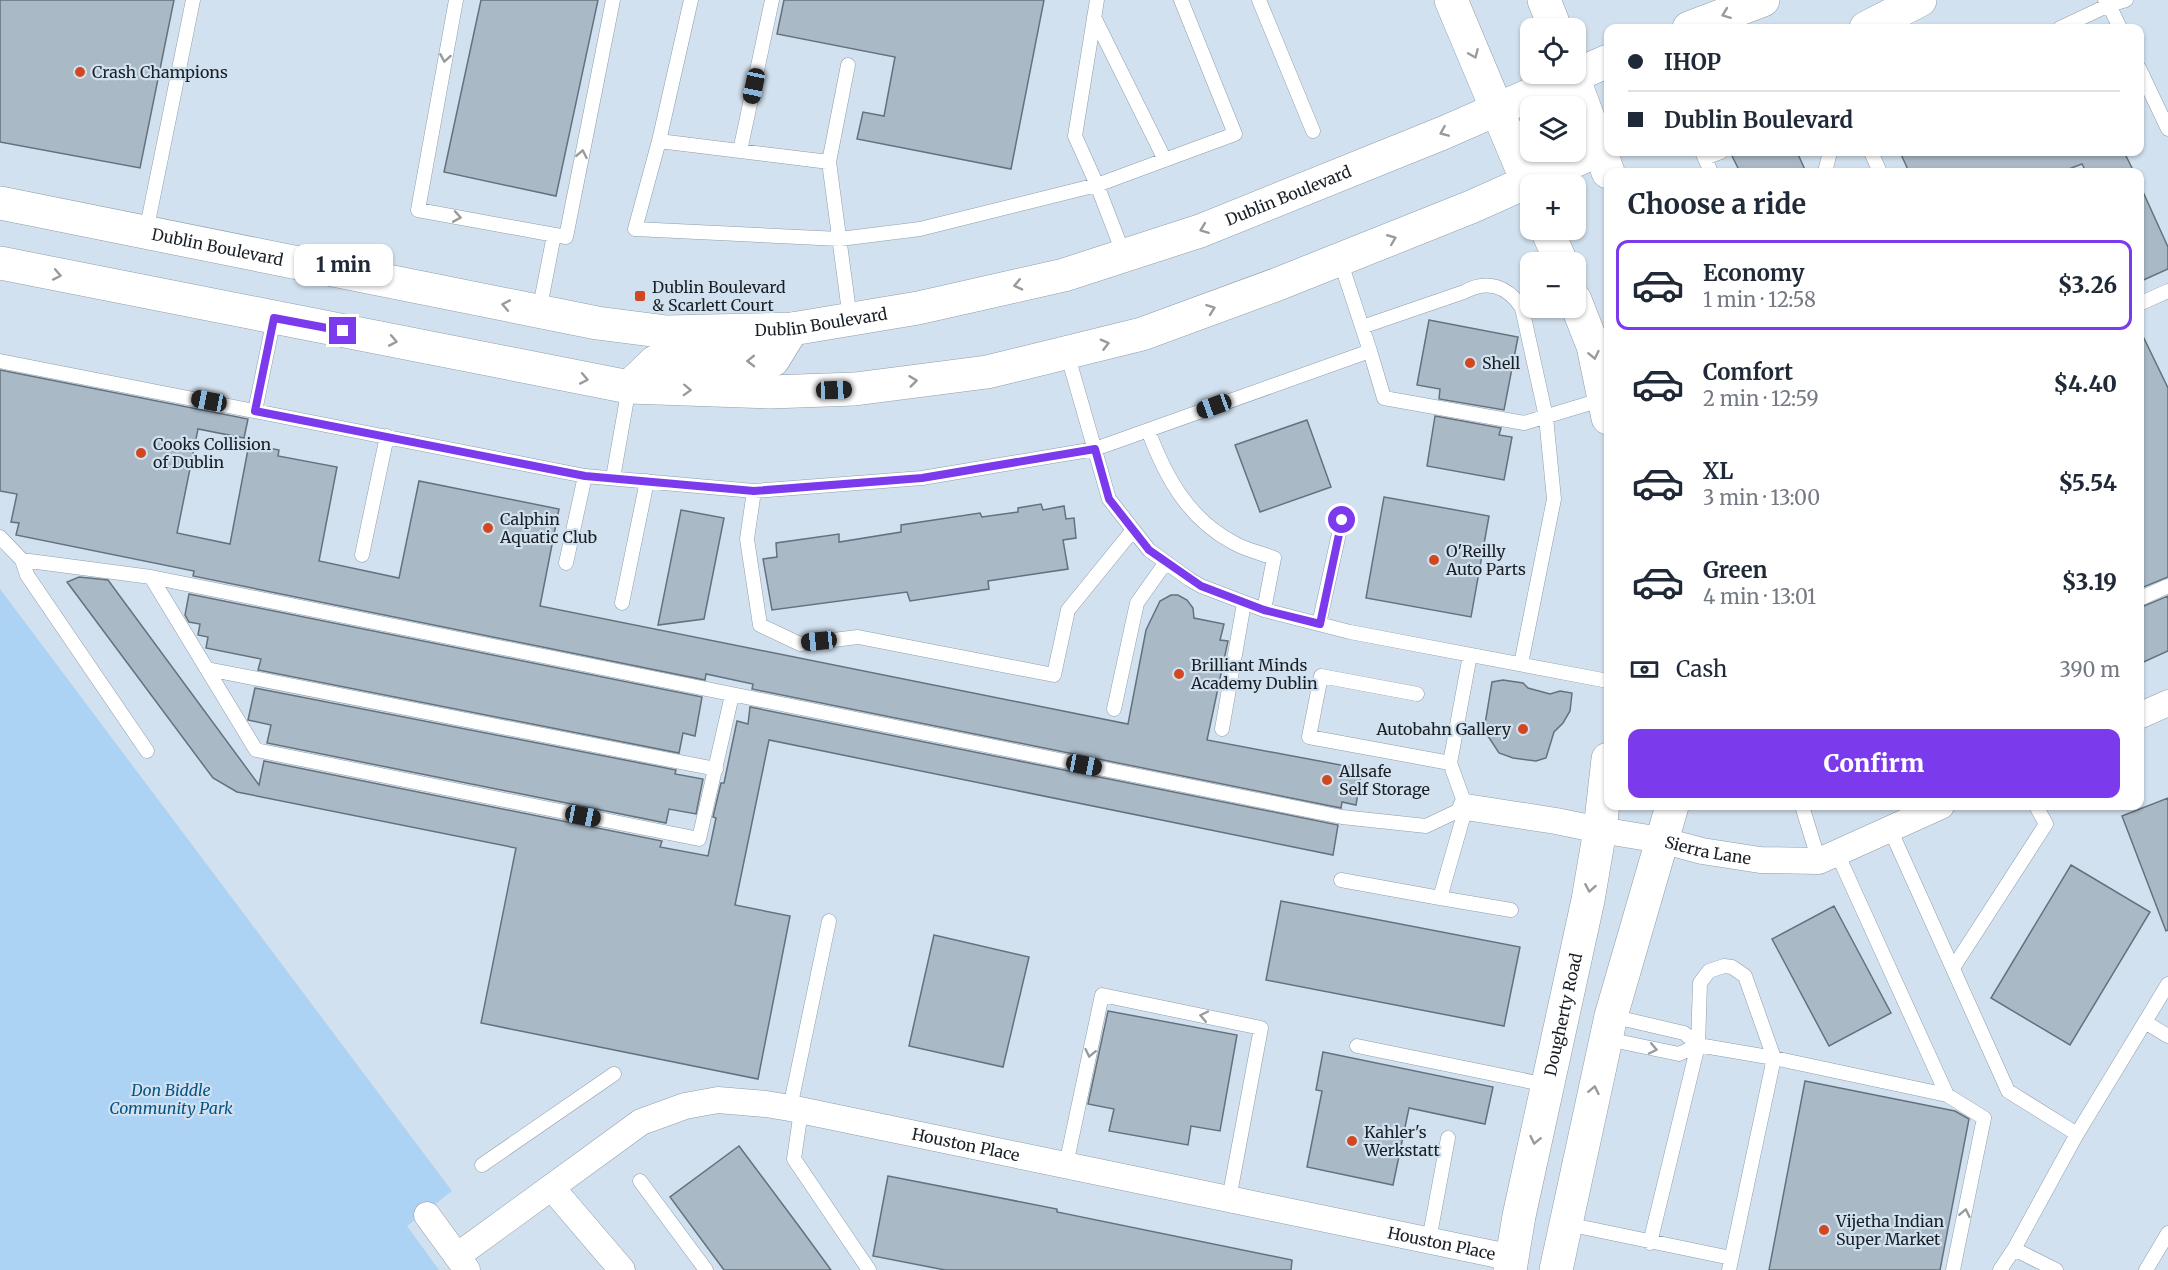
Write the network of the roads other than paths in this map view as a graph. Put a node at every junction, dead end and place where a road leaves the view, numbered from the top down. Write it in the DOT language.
graph roads {
  1 [pos="193,0"];
  2 [pos="456,0"];
  3 [pos="613,0"];
  4 [pos="691,0"];
  5 [pos="772,0"];
  6 [pos="1096,0"];
  7 [pos="1181,0"];
  8 [pos="1259,0"];
  9 [pos="1451,0"];
  10 [pos="1544,0"];
  11 [pos="1763,0"];
  12 [pos="1920,0"];
  13 [pos="2126,0"];
  14 [pos="2107,2"];
  15 [pos="1094,16"];
  16 [pos="1551,18"];
  17 [pos="1700,24"];
  18 [pos="1874,24"];
  19 [pos="2067,24"];
  20 [pos="2118,24"];
  21 [pos="1604,63"];
  22 [pos="848,65"];
  23 [pos="1586,70"];
  24 [pos="2144,79"];
  25 [pos="1552,84"];
  26 [pos="1576,84"];
  27 [pos="1497,109"];
  28 [pos="2168,129"];
  29 [pos="1313,131"];
  30 [pos="659,141"];
  31 [pos="740,151"];
  32 [pos="1604,154"];
  33 [pos="1605,156"];
  34 [pos="1165,160"];
  35 [pos="829,162"];
  36 [pos="1524,174"];
  37 [pos="1558,174"];
  38 [pos="1096,185"];
  39 [pos="1520,188"];
  40 [pos="0,203"];
  41 [pos="146,232"];
  42 [pos="554,235"];
  43 [pos="840,239"];
  44 [pos="1124,255"];
  45 [pos="1340,260"];
  46 [pos="0,263"];
  47 [pos="2168,291"];
  48 [pos="2144,302"];
  49 [pos="539,312"];
  50 [pos="274,318"];
  51 [pos="1582,318"];
  52 [pos="850,319"];
  53 [pos="1362,327"];
  54 [pos="792,328"];
  55 [pos="1370,351"];
  56 [pos="1067,354"];
  57 [pos="0,361"];
  58 [pos="629,387"];
  59 [pos="1604,399"];
  60 [pos="1604,409"];
  61 [pos="255,411"];
  62 [pos="1546,417"];
  63 [pos="1148,430"];
  64 [pos="387,436"];
  65 [pos="1095,449"];
  66 [pos="585,476"];
  67 [pos="613,478"];
  68 [pos="646,481"];
  69 [pos="754,491"];
  70 [pos="1342,520"];
  71 [pos="1133,530"];
  72 [pos="0,537"];
  73 [pos="362,555"];
  74 [pos="21,560"];
  75 [pos="1166,562"];
  76 [pos="566,563"];
  77 [pos="151,577"];
  78 [pos="2168,586"];
  79 [pos="2144,597"];
  80 [pos="622,603"];
  81 [pos="1244,603"];
  82 [pos="1264,610"];
  83 [pos="1320,624"];
  84 [pos="1470,655"];
  85 [pos="1521,664"];
  86 [pos="207,669"];
  87 [pos="1604,680"];
  88 [pos="1417,694"];
  89 [pos="732,695"];
  90 [pos="2168,703"];
  91 [pos="1114,709"];
  92 [pos="2144,714"];
  93 [pos="1222,729"];
  94 [pos="147,751"];
  95 [pos="1450,763"];
  96 [pos="716,769"];
  97 [pos="1604,794"];
  98 [pos="1466,807"];
  99 [pos="1671,810"];
  100 [pos="1804,810"];
  101 [pos="1932,810"];
  102 [pos="2038,810"];
  103 [pos="1890,829"];
  104 [pos="1600,830"];
  105 [pos="1662,840"];
  106 [pos="1828,857"];
  107 [pos="1341,880"];
  108 [pos="1440,898"];
  109 [pos="1511,910"];
  110 [pos="829,921"];
  111 [pos="1953,968"];
  112 [pos="2168,984"];
  113 [pos="2145,1022"];
  114 [pos="1609,1028"];
  115 [pos="2168,1036"];
  116 [pos="1698,1045"];
  117 [pos="1357,1046"];
  118 [pos="1774,1058"];
  119 [pos="614,1074"];
  120 [pos="1547,1084"];
  121 [pos="1947,1095"];
  122 [pos="795,1109"];
  123 [pos="2077,1134"];
  124 [pos="1448,1138"];
  125 [pos="482,1165"];
  126 [pos="1066,1165"];
  127 [pos="640,1181"];
  128 [pos="552,1188"];
  129 [pos="1229,1199"];
  130 [pos="427,1215"];
  131 [pos="1567,1224"];
  132 [pos="2168,1233"];
  133 [pos="1429,1240"];
  134 [pos="1650,1243"];
  135 [pos="2013,1249"];
  136 [pos="462,1263"];
  137 [pos="1511,1264"];
  138 [pos="1730,1264"];
  139 [pos="622,1270"];
  140 [pos="706,1270"];
  141 [pos="869,1270"];
  142 [pos="1556,1270"];
  143 [pos="1953,1270"];
  144 [pos="2000,1270"];
  145 [pos="2056,1270"];
  146 [pos="2146,1270"];
  1 -- 41 [label="lane"];
  2 -- 42 [label="lane, one-way"];
  42 -- 3 [label="lane, one-way"];
  4 -- 30 [label="lane"];
  5 -- 31 [label="lane"];
  6 -- 15 [label="lane"];
  7 -- 34 [label="lane"];
  8 -- 29 [label="lane"];
  9 -- 27 [label="main road, one-way"];
  10 -- 16 [label="main road"];
  11 -- 17 [label="main road, one-way"];
  12 -- 18 [label="main road"];
  13 -- 14 [label="lane"];
  14 -- 19 [label="lane"];
  14 -- 20 [label="lane"];
  15 -- 34 [label="lane"];
  15 -- 38 [label="lane"];
  21 -- 23 [label="main road, Dublin Boulevard"];
  22 -- 35 [label="lane"];
  24 -- 28 [label="lane"];
  25 -- 27 [label="main road, Dublin Boulevard"];
  26 -- 32 [label="main road"];
  27 -- 36 [label="main road"];
  27 -- 44 [label="main road, Dublin Boulevard, one-way"];
  30 -- 31 [label="lane"];
  30 -- 43 [label="lane"];
  31 -- 35 [label="lane"];
  33 -- 37 [label="main road"];
  34 -- 38 [label="lane"];
  35 -- 43 [label="lane"];
  38 -- 43 [label="lane"];
  38 -- 44 [label="lane"];
  45 -- 39 [label="main road, one-way"];
  40 -- 41 [label="main road, Dublin Boulevard"];
  49 -- 41 [label="main road, Dublin Boulevard, one-way"];
  42 -- 49 [label="lane"];
  43 -- 52 [label="lane"];
  44 -- 52 [label="main road, Dublin Boulevard, one-way"];
  45 -- 53 [label="lane"];
  56 -- 45 [label="main road, one-way"];
  46 -- 50 [label="main road, one-way"];
  47 -- 48 [label="lane"];
  49 -- 54 [label="main road, Dublin Boulevard"];
  50 -- 58 [label="main road, one-way"];
  50 -- 61 [label="lane"];
  51 -- 59 [label="main road, one-way"];
  52 -- 54 [label="main road, Dublin Boulevard"];
  53 -- 55 [label="lane"];
  53 -- 62 [label="lane"];
  54 -- 58 [label="main road, one-way"];
  55 -- 62 [label="lane"];
  55 -- 63 [label="lane"];
  58 -- 56 [label="main road, one-way"];
  56 -- 65 [label="lane"];
  57 -- 61 [label="lane"];
  58 -- 67 [label="lane"];
  60 -- 62 [label="lane"];
  61 -- 64 [label="lane"];
  62 -- 85 [label="lane"];
  63 -- 65 [label="lane"];
  63 -- 82 [label="lane"];
  64 -- 66 [label="lane"];
  64 -- 73 [label="lane"];
  65 -- 69 [label="lane"];
  65 -- 71 [label="lane"];
  66 -- 67 [label="lane"];
  66 -- 76 [label="lane"];
  67 -- 68 [label="lane"];
  68 -- 69 [label="lane"];
  68 -- 80 [label="lane"];
  69 -- 71 [label="lane"];
  70 -- 83 [label="lane"];
  71 -- 75 [label="lane"];
  72 -- 74 [label="lane"];
  74 -- 77 [label="lane"];
  74 -- 94 [label="lane"];
  75 -- 81 [label="lane"];
  75 -- 91 [label="lane"];
  77 -- 86 [label="lane"];
  77 -- 89 [label="lane"];
  78 -- 79 [label="lane"];
  81 -- 82 [label="lane"];
  81 -- 93 [label="lane"];
  82 -- 83 [label="lane"];
  83 -- 84 [label="lane"];
  84 -- 85 [label="lane"];
  84 -- 95 [label="lane"];
  85 -- 87 [label="lane"];
  86 -- 96 [label="lane"];
  86 -- 96 [label="lane"];
  88 -- 95 [label="lane"];
  89 -- 96 [label="lane"];
  89 -- 98 [label="lane"];
  90 -- 92 [label="street"];
  95 -- 98 [label="lane"];
  97 -- 104 [label="main road, Dougherty Road"];
  98 -- 104 [label="street, Sierra Lane"];
  98 -- 108 [label="lane"];
  99 -- 105 [label="main road"];
  100 -- 106 [label="lane"];
  101 -- 103 [label="street, Sierra Lane"];
  102 -- 111 [label="lane"];
  103 -- 106 [label="street, Sierra Lane"];
  103 -- 111 [label="lane"];
  104 -- 105 [label="street, Sierra Lane"];
  104 -- 120 [label="main road, Dougherty Road, one-way"];
  105 -- 106 [label="street, Sierra Lane"];
  105 -- 114 [label="main road"];
  106 -- 121 [label="lane"];
  107 -- 108 [label="lane"];
  108 -- 109 [label="lane"];
  110 -- 122 [label="lane"];
  111 -- 123 [label="lane"];
  112 -- 113 [label="lane"];
  113 -- 115 [label="lane"];
  113 -- 123 [label="lane"];
  114 -- 116 [label="lane"];
  114 -- 116 [label="lane, one-way"];
  131 -- 114 [label="main road, one-way"];
  116 -- 118 [label="lane"];
  116 -- 118 [label="lane"];
  116 -- 134 [label="lane"];
  117 -- 120 [label="lane"];
  118 -- 121 [label="lane"];
  118 -- 138 [label="lane"];
  119 -- 125 [label="lane"];
  120 -- 131 [label="main road"];
  120 -- 137 [label="main road, Dougherty Road, one-way"];
  143 -- 121 [label="lane, one-way"];
  122 -- 126 [label="street, Houston Place"];
  122 -- 128 [label="street, Houston Place"];
  122 -- 141 [label="lane"];
  123 -- 135 [label="lane"];
  124 -- 133 [label="lane"];
  126 -- 129 [label="street, Houston Place"];
  129 -- 126 [label="lane, one-way"];
  127 -- 140 [label="lane"];
  128 -- 136 [label="street, Houston Place"];
  128 -- 139 [label="street"];
  129 -- 133 [label="street, Houston Place"];
  130 -- 136 [label="street"];
  131 -- 134 [label="lane"];
  131 -- 142 [label="main road"];
  132 -- 146 [label="lane"];
  133 -- 137 [label="street, Houston Place"];
  134 -- 138 [label="lane"];
  135 -- 144 [label="lane"];
  135 -- 145 [label="lane"];
}
